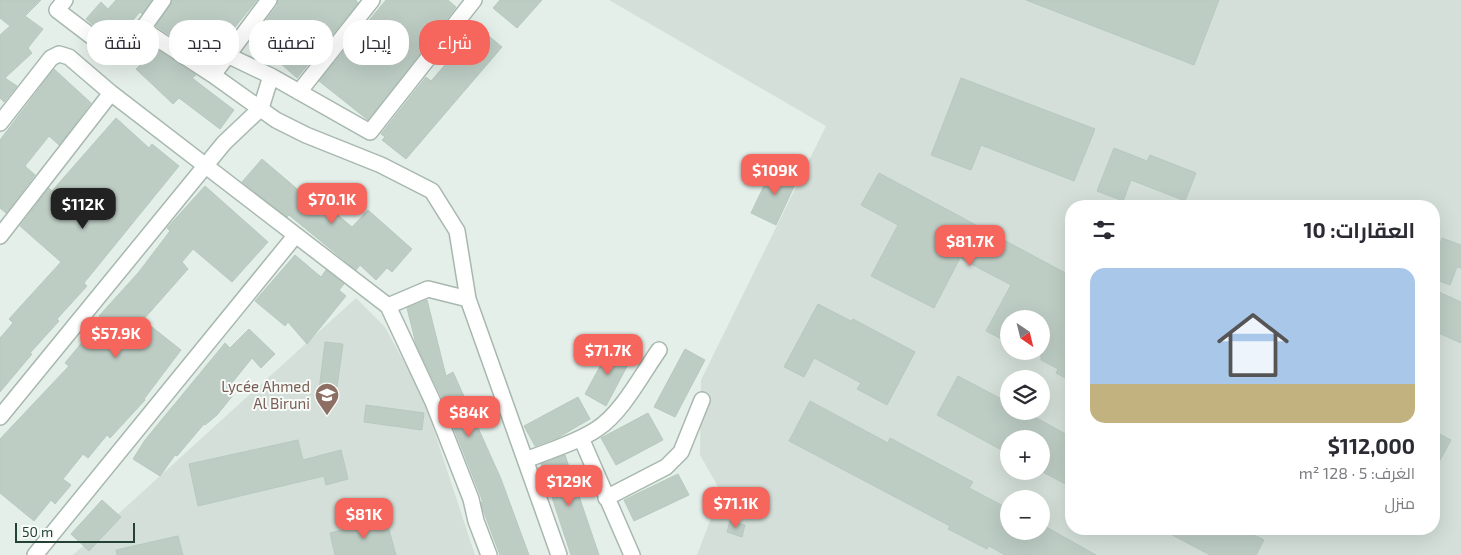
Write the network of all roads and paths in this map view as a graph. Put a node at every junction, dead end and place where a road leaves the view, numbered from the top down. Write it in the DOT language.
graph roads {
  1 [pos="65,0"];
  2 [pos="163,0"];
  3 [pos="269,0"];
  4 [pos="372,0"];
  5 [pos="474,0"];
  6 [pos="147,20"];
  7 [pos="87,33"];
  8 [pos="239,39"];
  9 [pos="159,40"];
  10 [pos="239,61"];
  11 [pos="220,65"];
  12 [pos="213,75"];
  13 [pos="272,76"];
  14 [pos="299,92"];
  15 [pos="111,93"];
  16 [pos="261,108"];
  17 [pos="0,123"];
  18 [pos="206,167"];
  19 [pos="0,236"];
  20 [pos="295,236"];
  21 [pos="468,299"];
  22 [pos="388,306"];
  23 [pos="659,350"];
  24 [pos="702,400"];
  25 [pos="0,417"];
  26 [pos="581,438"];
  27 [pos="526,460"];
  28 [pos="606,498"];
  29 [pos="35,555"];
  30 [pos="489,555"];
  31 [pos="559,555"];
  32 [pos="632,555"];
  1 -- 7 [label="street"];
  2 -- 6 [label="street"];
  3 -- 8 [label="street"];
  4 -- 14 [label="street"];
  5 -- 14 [label="street"];
  9 -- 12 [label="street"];
  10 -- 13 [label="street"];
  11 -- 12 [label="street"];
  12 -- 16 [label="street"];
  13 -- 14 [label="street"];
  13 -- 16 [label="street"];
  15 -- 17 [label="street"];
  15 -- 18 [label="street"];
  15 -- 19 [label="street"];
  16 -- 18 [label="street"];
  16 -- 21 [label="street"];
  18 -- 20 [label="street"];
  18 -- 25 [label="street"];
  20 -- 22 [label="street"];
  20 -- 29 [label="street"];
  21 -- 22 [label="street"];
  21 -- 27 [label="street"];
  22 -- 30 [label="street"];
  23 -- 26 [label="street"];
  24 -- 28 [label="street"];
  26 -- 27 [label="street"];
  26 -- 28 [label="street"];
  27 -- 31 [label="street"];
  28 -- 32 [label="street"];
}
